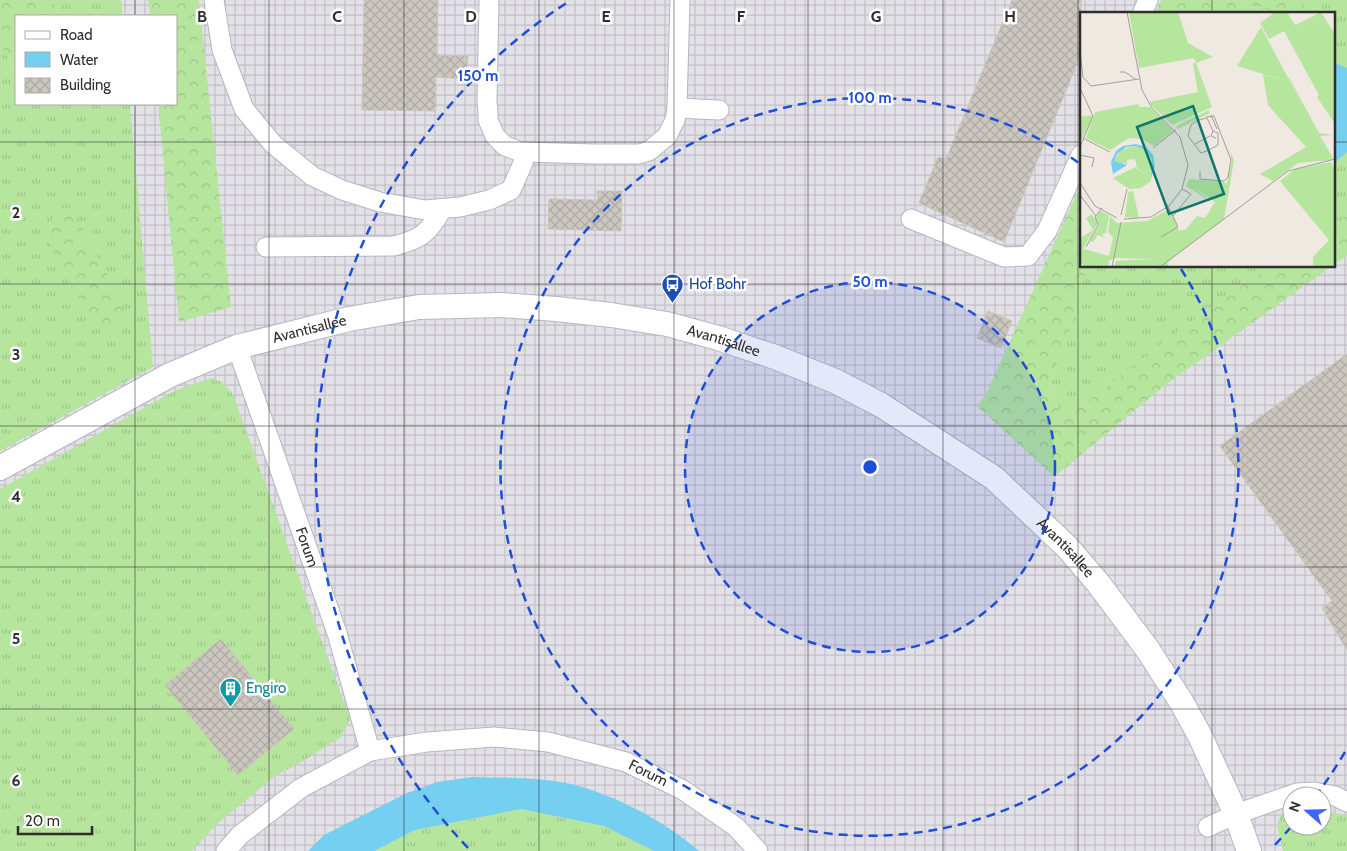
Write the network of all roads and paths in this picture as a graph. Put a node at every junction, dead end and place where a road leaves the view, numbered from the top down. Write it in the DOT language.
graph roads {
  1 [pos="214,0"];
  2 [pos="489,0"];
  3 [pos="680,0"];
  4 [pos="1148,0"];
  5 [pos="1143,12"];
  6 [pos="677,108"];
  7 [pos="719,110"];
  8 [pos="525,152"];
  9 [pos="1080,156"];
  10 [pos="442,208"];
  11 [pos="911,219"];
  12 [pos="266,247"];
  13 [pos="237,347"];
  14 [pos="0,468"];
  15 [pos="370,751"];
  16 [pos="1347,802"];
  17 [pos="1236,814"];
  18 [pos="1208,827"];
  19 [pos="226,851"];
  20 [pos="758,851"];
  21 [pos="1248,851"];
  1 -- 10 [label="street"];
  2 -- 8 [label="street"];
  3 -- 6 [label="street"];
  4 -- 5 [label="street"];
  6 -- 7 [label="street"];
  6 -- 8 [label="street"];
  8 -- 10 [label="street"];
  9 -- 11 [label="street"];
  10 -- 12 [label="street"];
  13 -- 14 [label="street, Avantisallee"];
  13 -- 15 [label="street, Forum"];
  13 -- 17 [label="street, Avantisallee"];
  15 -- 19 [label="street, Forum"];
  15 -- 20 [label="street, Forum"];
  16 -- 17 [label="street"];
  17 -- 18 [label="street"];
  17 -- 21 [label="street, Avantisallee"];
}
